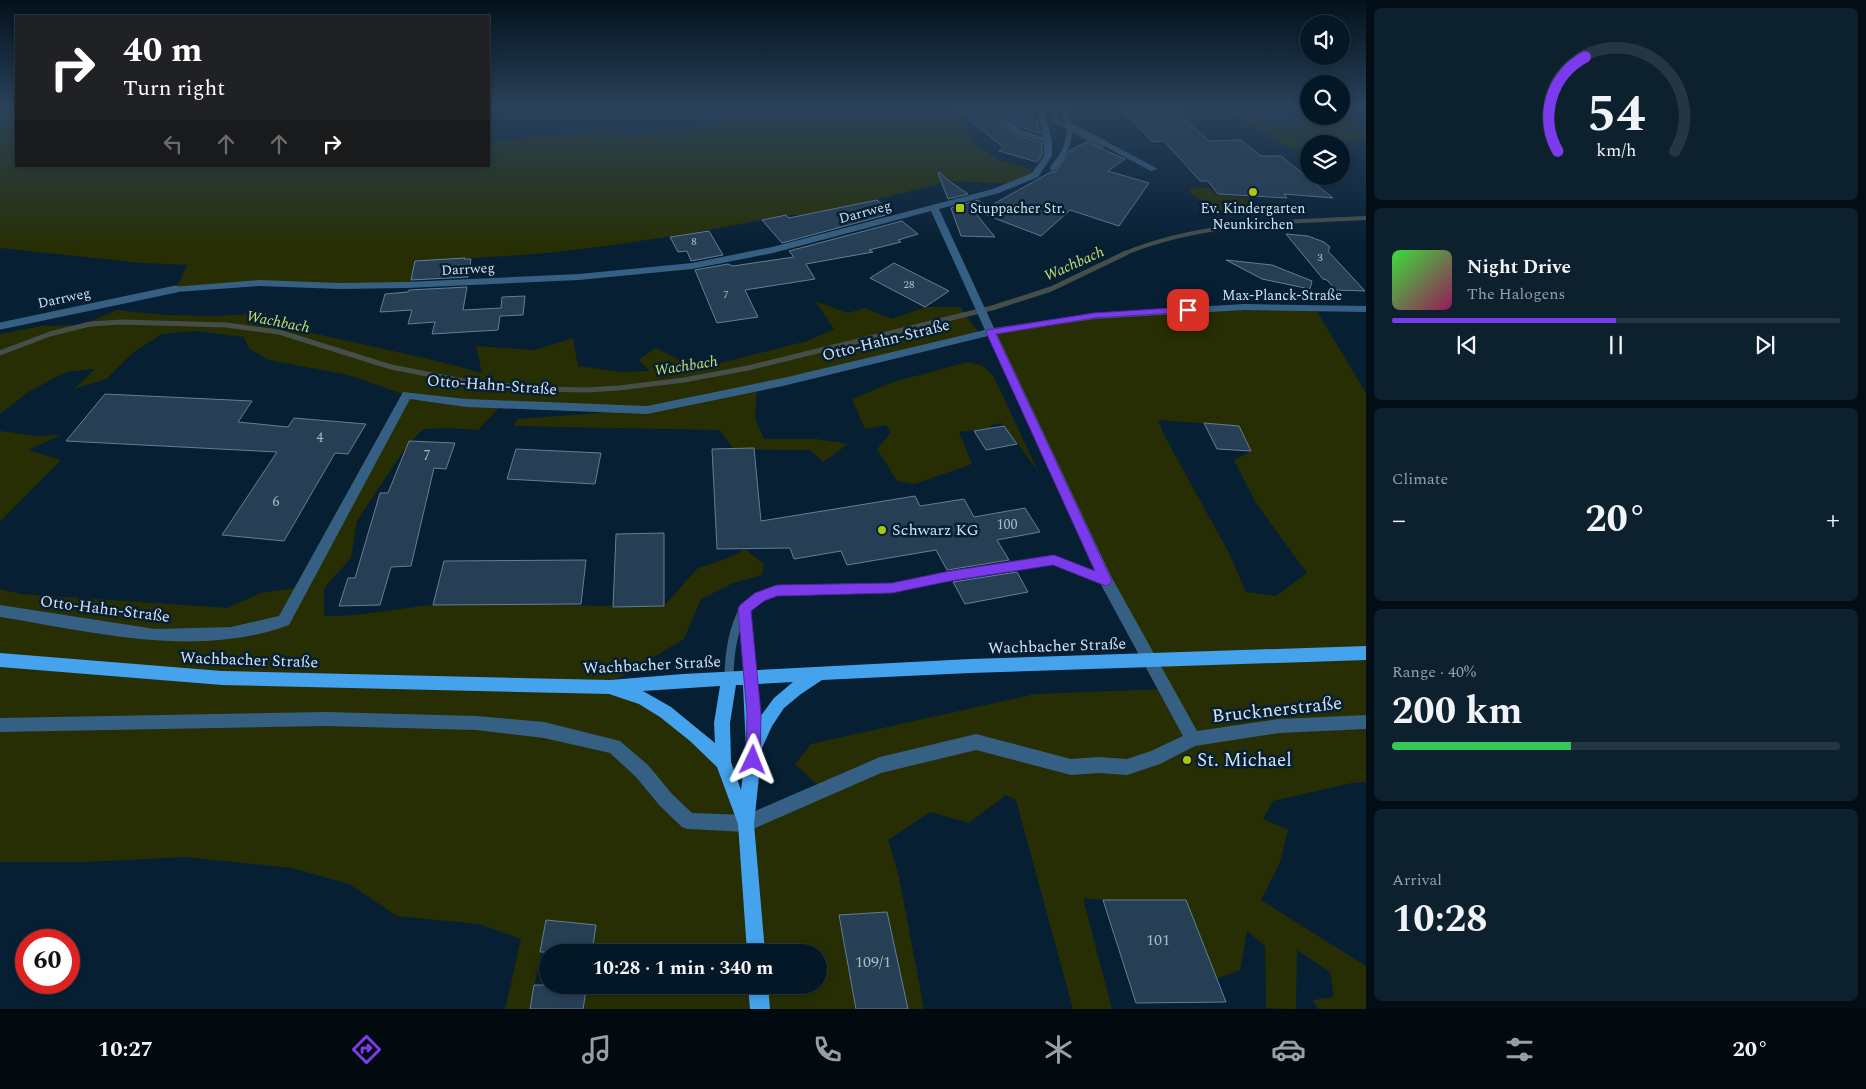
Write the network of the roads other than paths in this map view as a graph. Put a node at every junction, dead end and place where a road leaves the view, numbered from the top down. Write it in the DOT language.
graph roads {
  1 [pos="1048,154"];
  2 [pos="1063,154"];
  3 [pos="1125,154"];
  4 [pos="1053,168"];
  5 [pos="1154,168"];
  6 [pos="934,208"];
  7 [pos="176,289"];
  8 [pos="1366,309"];
  9 [pos="0,326"];
  10 [pos="988,326"];
  11 [pos="1106,581"];
  12 [pos="744,609"];
  13 [pos="0,611"];
  14 [pos="1366,653"];
  15 [pos="0,660"];
  16 [pos="1150,660"];
  17 [pos="828,674"];
  18 [pos="750,678"];
  19 [pos="729,679"];
  20 [pos="610,687"];
  21 [pos="1366,722"];
  22 [pos="0,724"];
  23 [pos="1193,739"];
  24 [pos="754,748"];
  25 [pos="723,762"];
  26 [pos="746,824"];
  27 [pos="755,944"];
  28 [pos="759,994"];
  29 [pos="760,1009"];
  1 -- 6 [label="street, Darrweg"];
  2 -- 4 [label="lane"];
  3 -- 5 [label="street"];
  6 -- 7 [label="street, Darrweg"];
  6 -- 10 [label="street"];
  7 -- 9 [label="lane, Darrweg"];
  8 -- 10 [label="street, Max-Planck-Straße"];
  10 -- 11 [label="street"];
  10 -- 13 [label="street, Otto-Hahn-Straße"];
  11 -- 12 [label="lane"];
  11 -- 16 [label="street"];
  12 -- 18 [label="lane"];
  12 -- 19 [label="lane"];
  14 -- 16 [label="main road, Wachbacher Straße"];
  15 -- 20 [label="main road, Wachbacher Straße"];
  16 -- 17 [label="main road, Wachbacher Straße"];
  16 -- 23 [label="street"];
  17 -- 18 [label="main road, Wachbacher Straße"];
  17 -- 24 [label="main road"];
  18 -- 19 [label="main road, Wachbacher Straße"];
  18 -- 24 [label="main road"];
  19 -- 20 [label="main road, Wachbacher Straße"];
  19 -- 25 [label="main road"];
  20 -- 25 [label="main road"];
  21 -- 23 [label="street, Brucknerstraße"];
  22 -- 26 [label="street"];
  23 -- 26 [label="street, Brucknerstraße"];
  24 -- 26 [label="main road"];
  25 -- 26 [label="main road"];
  26 -- 27 [label="main road"];
  28 -- 29 [label="main road"];
}
